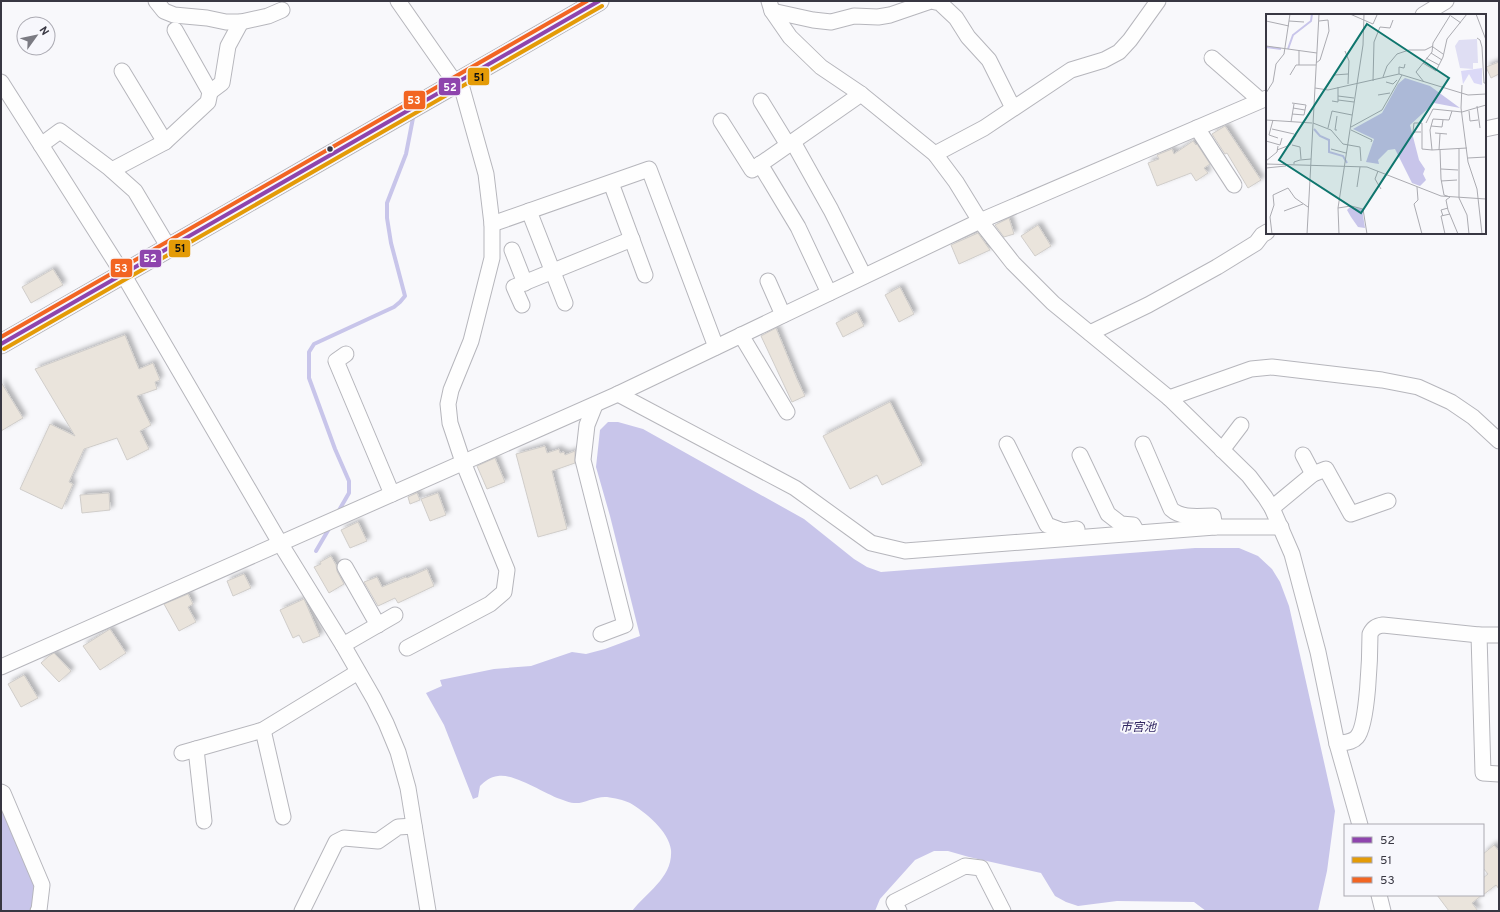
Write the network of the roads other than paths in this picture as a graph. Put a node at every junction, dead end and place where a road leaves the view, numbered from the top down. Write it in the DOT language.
graph roads {
  1 [pos="156,1"];
  2 [pos="398,1"];
  3 [pos="599,1"];
  4 [pos="1158,1"];
  5 [pos="1446,1"];
  6 [pos="770,6"];
  7 [pos="282,10"];
  8 [pos="1425,14"];
  9 [pos="242,22"];
  10 [pos="175,30"];
  11 [pos="1212,58"];
  12 [pos="122,71"];
  13 [pos="1,82"];
  14 [pos="458,82"];
  15 [pos="210,92"];
  16 [pos="861,94"];
  17 [pos="1264,99"];
  18 [pos="761,101"];
  19 [pos="1013,108"];
  20 [pos="721,121"];
  21 [pos="1499,126"];
  22 [pos="1197,128"];
  23 [pos="1486,129"];
  24 [pos="165,142"];
  25 [pos="790,143"];
  26 [pos="41,145"];
  27 [pos="935,154"];
  28 [pos="760,164"];
  29 [pos="112,170"];
  30 [pos="611,183"];
  31 [pos="1234,185"];
  32 [pos="529,211"];
  33 [pos="980,221"];
  34 [pos="492,224"];
  35 [pos="1266,233"];
  36 [pos="632,239"];
  37 [pos="169,248"];
  38 [pos="512,250"];
  39 [pos="553,271"];
  40 [pos="123,274"];
  41 [pos="645,275"];
  42 [pos="864,276"];
  43 [pos="768,281"];
  44 [pos="525,282"];
  45 [pos="828,293"];
  46 [pos="565,303"];
  47 [pos="522,305"];
  48 [pos="783,315"];
  49 [pos="1090,333"];
  50 [pos="741,335"];
  51 [pos="1,344"];
  52 [pos="716,347"];
  53 [pos="346,354"];
  54 [pos="618,394"];
  55 [pos="1169,398"];
  56 [pos="595,404"];
  57 [pos="786,412"];
  58 [pos="1240,425"];
  59 [pos="1499,441"];
  60 [pos="1008,444"];
  61 [pos="1143,444"];
  62 [pos="1222,450"];
  63 [pos="1303,454"];
  64 [pos="1080,456"];
  65 [pos="463,462"];
  66 [pos="1313,474"];
  67 [pos="392,494"];
  68 [pos="1388,501"];
  69 [pos="1272,508"];
  70 [pos="1215,527"];
  71 [pos="1281,527"];
  72 [pos="1137,533"];
  73 [pos="1082,537"];
  74 [pos="280,543"];
  75 [pos="345,567"];
  76 [pos="395,615"];
  77 [pos="378,625"];
  78 [pos="601,634"];
  79 [pos="1479,634"];
  80 [pos="1499,635"];
  81 [pos="343,645"];
  82 [pos="406,648"];
  83 [pos="1,667"];
  84 [pos="358,672"];
  85 [pos="263,730"];
  86 [pos="1337,744"];
  87 [pos="1499,774"];
  88 [pos="1,792"];
  89 [pos="283,817"];
  90 [pos="204,821"];
  91 [pos="1360,824"];
  92 [pos="414,826"];
  93 [pos="1379,896"];
  94 [pos="38,911"];
  95 [pos="302,911"];
  96 [pos="428,911"];
  97 [pos="898,911"];
  98 [pos="1003,911"];
  99 [pos="1383,911"];
  1 -- 9 [label="street"];
  2 -- 14 [label="street"];
  3 -- 14 [label="main road"];
  4 -- 19 [label="street"];
  5 -- 8 [label="street"];
  6 -- 16 [label="street"];
  6 -- 19 [label="street"];
  7 -- 9 [label="street"];
  9 -- 15 [label="street"];
  10 -- 15 [label="street"];
  11 -- 17 [label="street"];
  12 -- 24 [label="street"];
  13 -- 26 [label="street"];
  14 -- 34 [label="street"];
  14 -- 37 [label="main road"];
  15 -- 24 [label="street"];
  16 -- 25 [label="street"];
  16 -- 27 [label="street"];
  17 -- 22 [label="street"];
  18 -- 25 [label="street"];
  19 -- 27 [label="street"];
  20 -- 28 [label="street"];
  21 -- 23 [label="street"];
  22 -- 31 [label="street"];
  22 -- 33 [label="street"];
  24 -- 29 [label="street"];
  25 -- 28 [label="street"];
  25 -- 42 [label="street"];
  26 -- 29 [label="street"];
  26 -- 40 [label="street"];
  27 -- 33 [label="street"];
  28 -- 45 [label="street"];
  29 -- 37 [label="street"];
  30 -- 32 [label="street"];
  30 -- 36 [label="street"];
  30 -- 52 [label="street"];
  32 -- 34 [label="street"];
  32 -- 39 [label="street"];
  33 -- 42 [label="street"];
  33 -- 49 [label="street"];
  34 -- 65 [label="street"];
  35 -- 49 [label="street"];
  36 -- 39 [label="street"];
  36 -- 41 [label="street"];
  37 -- 40 [label="main road"];
  38 -- 44 [label="street"];
  39 -- 44 [label="street"];
  39 -- 46 [label="street"];
  40 -- 51 [label="main road"];
  40 -- 74 [label="street"];
  42 -- 45 [label="street"];
  43 -- 48 [label="street"];
  44 -- 47 [label="street"];
  45 -- 48 [label="street"];
  48 -- 50 [label="street"];
  49 -- 55 [label="street"];
  50 -- 52 [label="street"];
  50 -- 57 [label="street"];
  52 -- 54 [label="street"];
  53 -- 67 [label="street"];
  54 -- 56 [label="street"];
  54 -- 73 [label="street"];
  55 -- 59 [label="street"];
  55 -- 62 [label="street"];
  56 -- 65 [label="street"];
  56 -- 78 [label="street"];
  58 -- 62 [label="street"];
  60 -- 73 [label="street"];
  61 -- 70 [label="street"];
  62 -- 69 [label="street"];
  63 -- 66 [label="street"];
  64 -- 72 [label="street"];
  65 -- 67 [label="street"];
  65 -- 82 [label="street"];
  66 -- 68 [label="street"];
  66 -- 69 [label="street"];
  67 -- 74 [label="street"];
  69 -- 71 [label="street"];
  70 -- 71 [label="street"];
  70 -- 72 [label="street"];
  71 -- 86 [label="street"];
  72 -- 73 [label="street"];
  74 -- 81 [label="street"];
  74 -- 83 [label="street"];
  75 -- 77 [label="street"];
  76 -- 77 [label="street"];
  77 -- 81 [label="street"];
  79 -- 80 [label="street"];
  79 -- 86 [label="street"];
  79 -- 87 [label="street"];
  81 -- 84 [label="street"];
  84 -- 85 [label="street"];
  84 -- 92 [label="street"];
  85 -- 89 [label="street"];
  85 -- 90 [label="street"];
  86 -- 91 [label="street"];
  88 -- 94 [label="street"];
  92 -- 95 [label="street"];
  92 -- 96 [label="street"];
  93 -- 99 [label="street"];
  97 -- 98 [label="street"];
}
